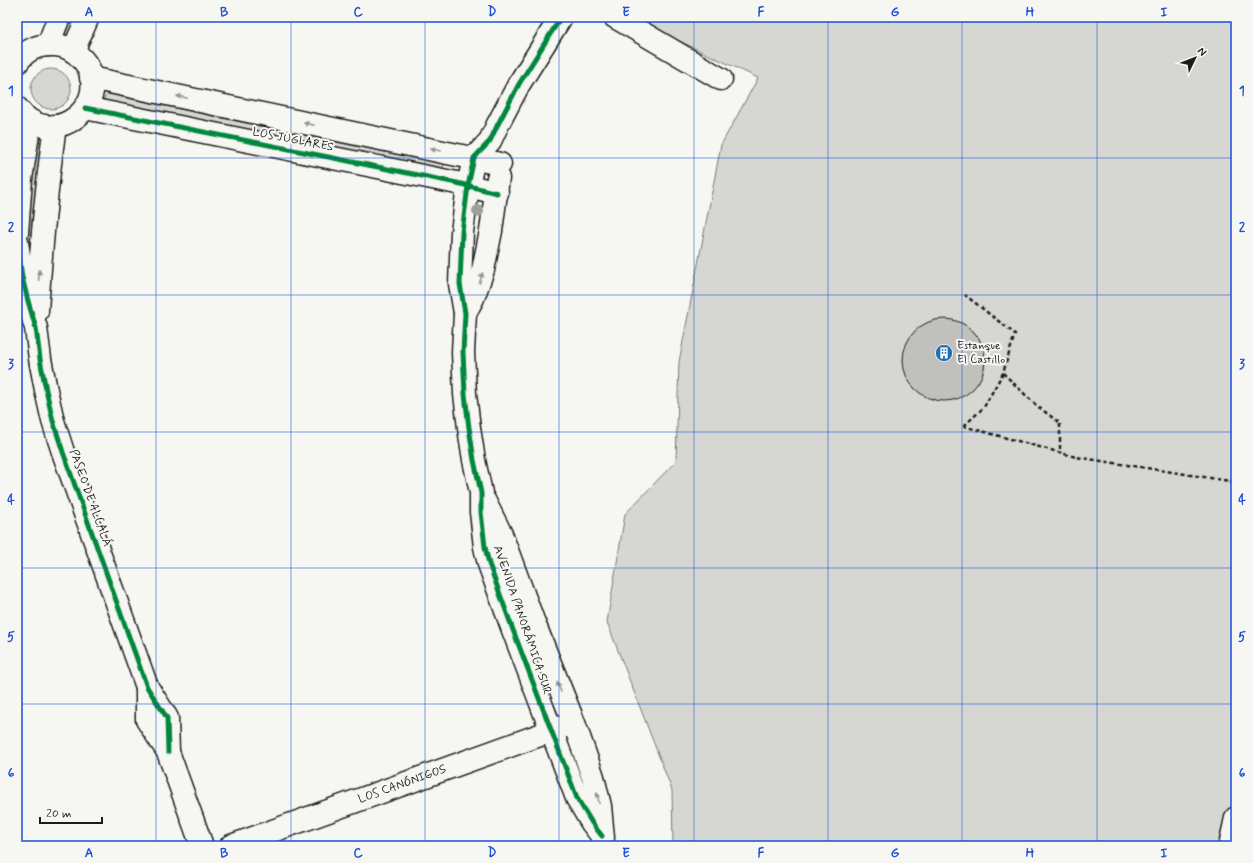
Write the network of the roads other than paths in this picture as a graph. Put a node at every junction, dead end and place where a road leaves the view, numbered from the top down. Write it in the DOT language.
graph roads {
  1 [pos="59,17"];
  2 [pos="88,17"];
  3 [pos="561,17"];
  4 [pos="615,17"];
  5 [pos="48,45"];
  6 [pos="73,51"];
  7 [pos="17,63"];
  8 [pos="91,78"];
  9 [pos="721,79"];
  10 [pos="85,108"];
  11 [pos="24,114"];
  12 [pos="279,118"];
  13 [pos="55,126"];
  14 [pos="490,141"];
  15 [pos="274,146"];
  16 [pos="474,158"];
  17 [pos="500,164"];
  18 [pos="468,186"];
  19 [pos="497,192"];
  20 [pos="17,233"];
  21 [pos="17,242"];
  22 [pos="465,313"];
  23 [pos="36,328"];
  24 [pos="481,493"];
  25 [pos="574,723"];
  26 [pos="550,730"];
  27 [pos="1236,818"];
  28 [pos="604,841"];
  29 [pos="202,846"];
  30 [pos="231,846"];
  31 [pos="1230,846"];
  1 -- 5 [label="street"];
  2 -- 6 [label="street"];
  3 -- 14 [label="street"];
  4 -- 9 [label="street"];
  5 -- 6 [label="street"];
  5 -- 7 [label="street"];
  6 -- 8 [label="street"];
  8 -- 10 [label="street"];
  12 -- 8 [label="street, LOS JUGLARES, one-way"];
  10 -- 13 [label="street"];
  10 -- 15 [label="street, LOS JUGLARES"];
  11 -- 13 [label="street"];
  11 -- 20 [label="street"];
  12 -- 15 [label="street"];
  16 -- 12 [label="street, LOS JUGLARES, one-way"];
  23 -- 13 [label="street, PASEO DE ALCALÁ, one-way"];
  14 -- 16 [label="street"];
  14 -- 17 [label="street, AVENIDA PANORÁMICA SUR"];
  15 -- 18 [label="street, LOS JUGLARES"];
  16 -- 17 [label="street, LOS JUGLARES"];
  16 -- 18 [label="street, AVENIDA PANORÁMICA SUR"];
  17 -- 19 [label="street, AVENIDA PANORÁMICA SUR"];
  18 -- 19 [label="street, LOS JUGLARES"];
  18 -- 22 [label="street, AVENIDA PANORÁMICA SUR"];
  22 -- 19 [label="street, AVENIDA PANORÁMICA SUR, one-way"];
  21 -- 23 [label="street, PASEO DE ALCALÁ"];
  22 -- 24 [label="street, AVENIDA PANORÁMICA SUR"];
  23 -- 29 [label="street, PASEO DE ALCALÁ"];
  25 -- 24 [label="street, AVENIDA PANORÁMICA SUR, one-way"];
  24 -- 26 [label="street, AVENIDA PANORÁMICA SUR"];
  25 -- 26 [label="street, LOS CANÓNIGOS"];
  28 -- 25 [label="street, AVENIDA PANORÁMICA SUR, one-way"];
  26 -- 28 [label="street, AVENIDA PANORÁMICA SUR"];
  26 -- 30 [label="street, LOS CANÓNIGOS"];
  27 -- 31 [label="street"];
}
